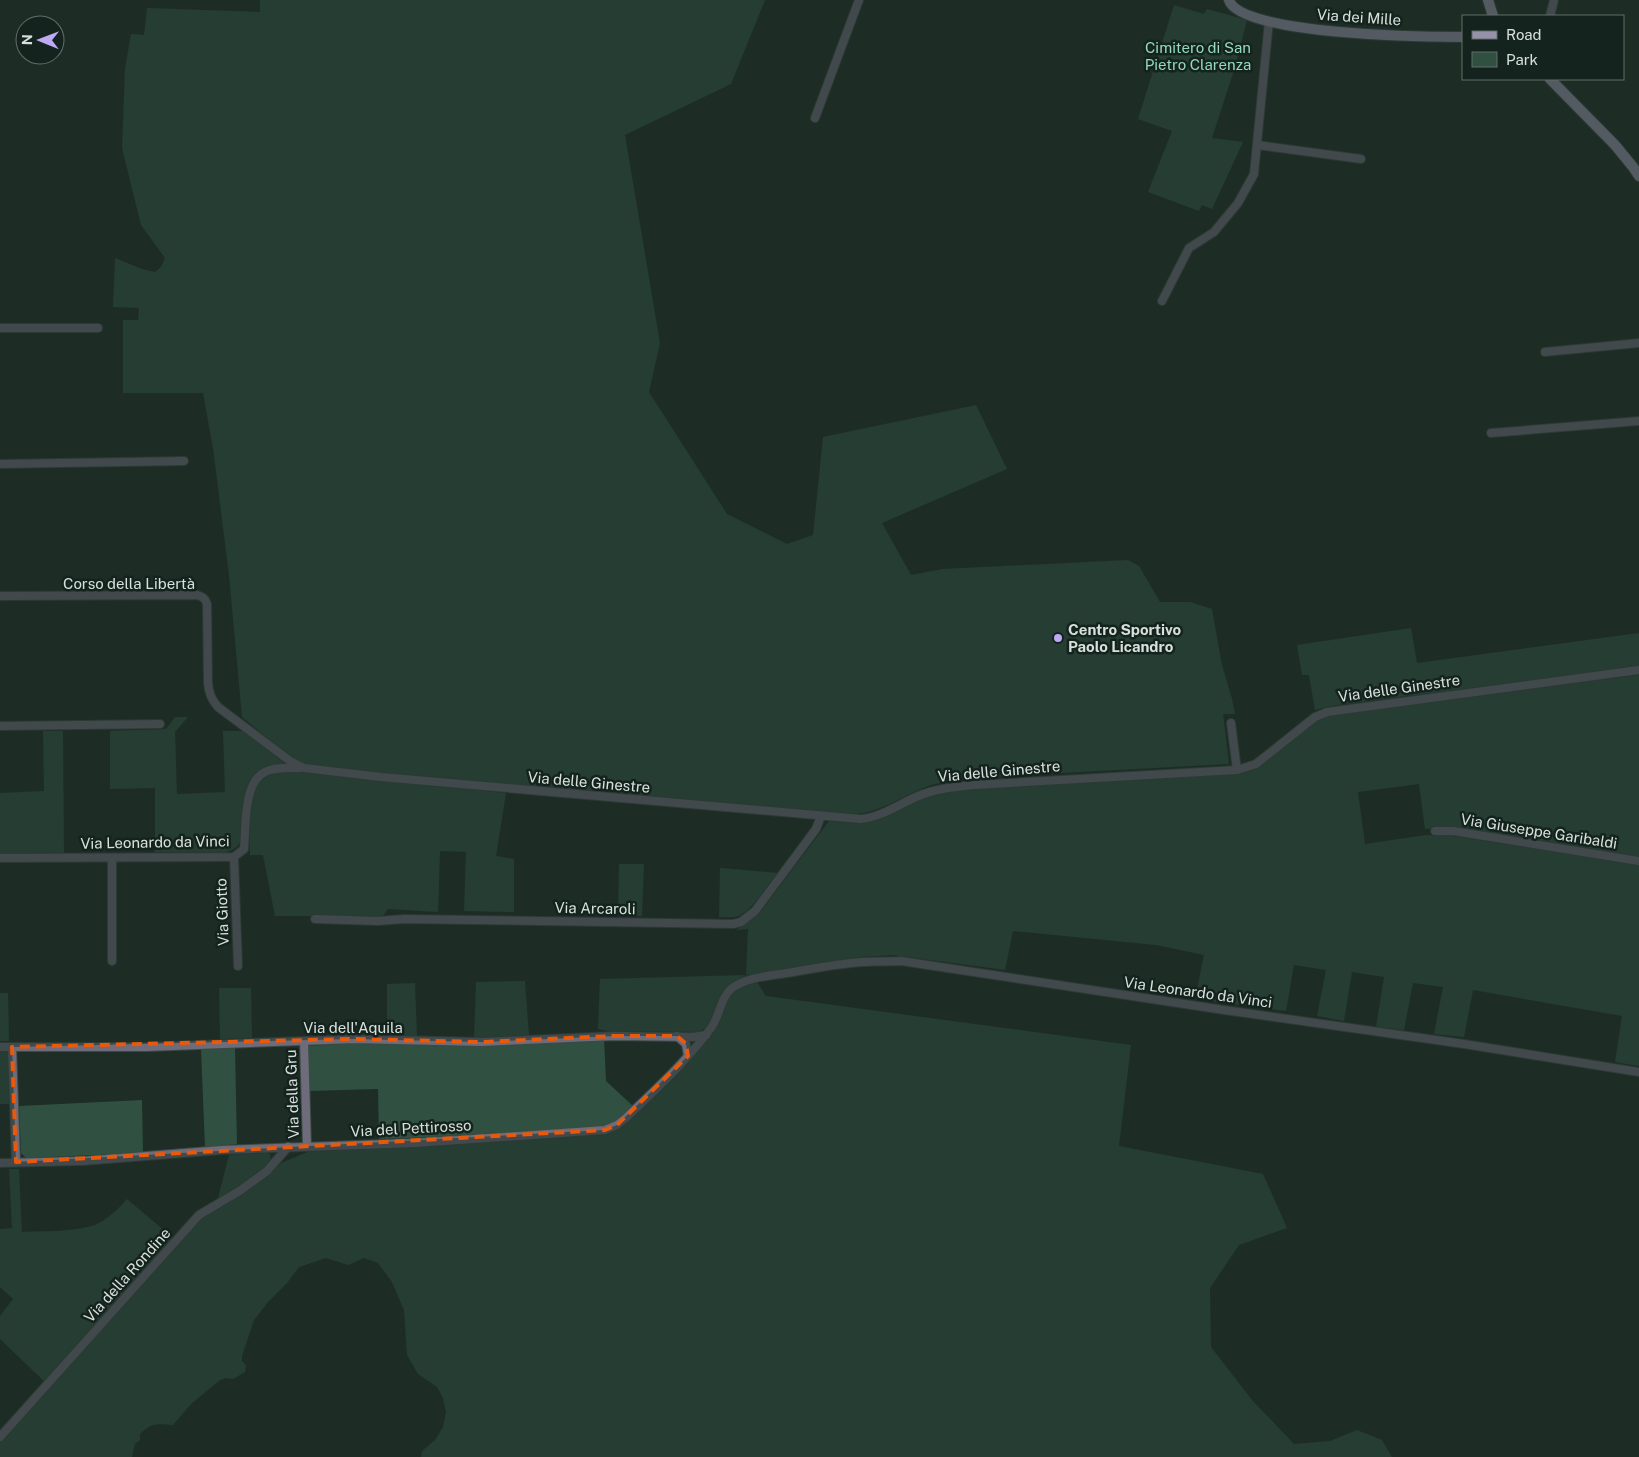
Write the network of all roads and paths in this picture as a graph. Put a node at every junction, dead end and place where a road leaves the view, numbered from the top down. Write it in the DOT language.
graph roads {
  1 [pos="859,0"];
  2 [pos="1488,0"];
  3 [pos="1554,0"];
  4 [pos="1230,2"];
  5 [pos="1493,15"];
  6 [pos="1550,15"];
  7 [pos="1269,21"];
  8 [pos="1462,37"];
  9 [pos="1551,80"];
  10 [pos="815,118"];
  11 [pos="1257,145"];
  12 [pos="1361,159"];
  13 [pos="1639,176"];
  14 [pos="1162,301"];
  15 [pos="0,328"];
  16 [pos="98,328"];
  17 [pos="1639,343"];
  18 [pos="1544,352"];
  19 [pos="1639,421"];
  20 [pos="1491,434"];
  21 [pos="184,461"];
  22 [pos="0,464"];
  23 [pos="0,596"];
  24 [pos="1639,670"];
  25 [pos="1231,723"];
  26 [pos="160,724"];
  27 [pos="243,725"];
  28 [pos="0,726"];
  29 [pos="304,768"];
  30 [pos="1237,770"];
  31 [pos="821,816"];
  32 [pos="1435,831"];
  33 [pos="234,857"];
  34 [pos="0,858"];
  35 [pos="112,858"];
  36 [pos="1639,860"];
  37 [pos="315,919"];
  38 [pos="112,961"];
  39 [pos="238,966"];
  40 [pos="753,979"];
  41 [pos="706,1035"];
  42 [pos="677,1036"];
  43 [pos="304,1041"];
  44 [pos="0,1047"];
  45 [pos="12,1047"];
  46 [pos="688,1056"];
  47 [pos="1639,1072"];
  48 [pos="307,1146"];
  49 [pos="288,1147"];
  50 [pos="16,1162"];
  51 [pos="0,1163"];
  52 [pos="0,1437"];
  1 -- 10 [label="street"];
  2 -- 5 [label="main road"];
  3 -- 6 [label="street"];
  4 -- 7 [label="main road, Via dei Mille"];
  7 -- 8 [label="main road, Via dei Mille"];
  7 -- 11 [label="street"];
  9 -- 13 [label="main road"];
  11 -- 12 [label="street"];
  11 -- 14 [label="street"];
  15 -- 16 [label="street"];
  17 -- 18 [label="street"];
  19 -- 20 [label="street"];
  21 -- 22 [label="street"];
  23 -- 27 [label="street, Corso della Libertà"];
  24 -- 30 [label="street, Via delle Ginestre"];
  25 -- 30 [label="street"];
  26 -- 28 [label="street"];
  27 -- 29 [label="street, Via delle Ginestre"];
  29 -- 31 [label="street, Via delle Ginestre"];
  29 -- 33 [label="street, Via Leonardo da Vinci"];
  30 -- 31 [label="street, Via delle Ginestre"];
  31 -- 37 [label="street, Via Arcaroli"];
  32 -- 36 [label="street, Via Giuseppe Garibaldi"];
  33 -- 35 [label="street, Via Leonardo da Vinci"];
  33 -- 39 [label="street, Via Giotto"];
  34 -- 35 [label="street, Via Leonardo da Vinci"];
  35 -- 38 [label="street"];
  40 -- 41 [label="street, Via del Pettirosso"];
  40 -- 47 [label="street, Via Leonardo da Vinci"];
  41 -- 42 [label="street, Via dell'Aquila"];
  41 -- 46 [label="street, Via del Pettirosso"];
  42 -- 43 [label="street, Via dell'Aquila"];
  42 -- 46 [label="street"];
  43 -- 45 [label="street, Via dell'Aquila"];
  43 -- 48 [label="street, Via della Gru"];
  44 -- 45 [label="street, Via dell'Aquila"];
  45 -- 50 [label="street"];
  46 -- 48 [label="street, Via del Pettirosso"];
  48 -- 49 [label="street, Via del Pettirosso"];
  49 -- 50 [label="street, Via del Pettirosso"];
  49 -- 52 [label="street, Via della Rondine"];
  50 -- 51 [label="street, Via del Pettirosso"];
}
